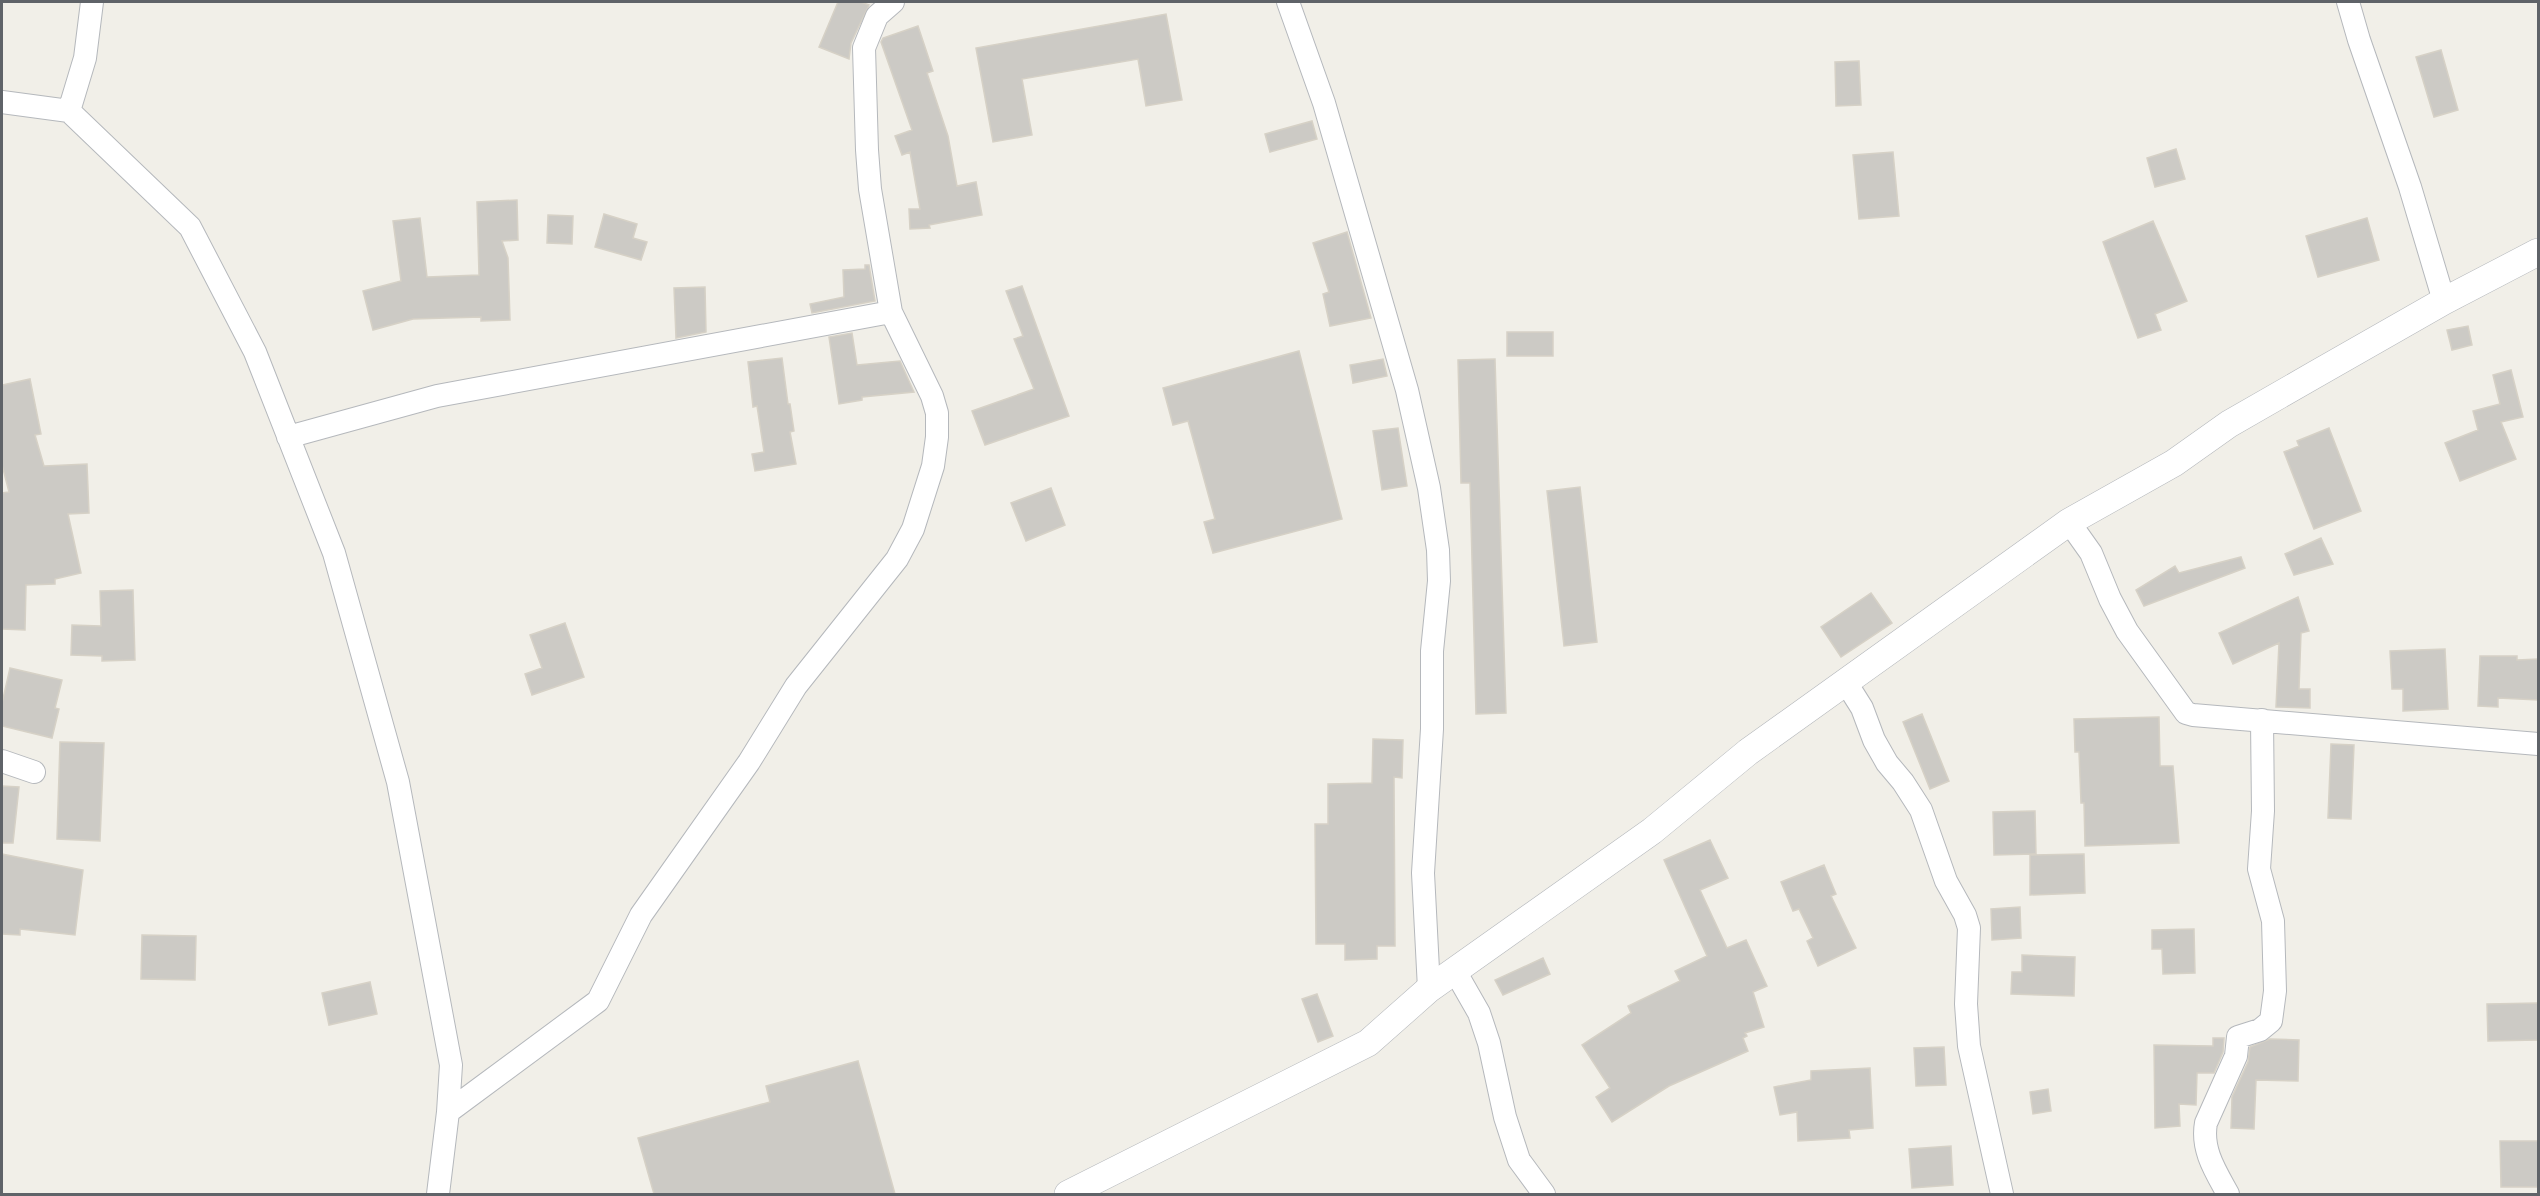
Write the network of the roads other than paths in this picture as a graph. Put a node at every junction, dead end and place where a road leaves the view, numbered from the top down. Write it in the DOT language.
graph roads {
  1 [pos="92,2"];
  2 [pos="893,2"];
  3 [pos="1288,2"];
  4 [pos="2348,2"];
  5 [pos="2,102"];
  6 [pos="69,111"];
  7 [pos="2538,252"];
  8 [pos="2444,301"];
  9 [pos="891,312"];
  10 [pos="288,437"];
  11 [pos="2069,522"];
  12 [pos="1845,681"];
  13 [pos="2262,720"];
  14 [pos="2538,744"];
  15 [pos="2,760"];
  16 [pos="34,772"];
  17 [pos="1455,971"];
  18 [pos="1429,989"];
  19 [pos="448,1112"];
  20 [pos="438,1194"];
  21 [pos="1068,1194"];
  22 [pos="1544,1194"];
  23 [pos="2002,1194"];
  24 [pos="2228,1194"];
  1 -- 6 [label="street"];
  2 -- 9 [label="street"];
  3 -- 18 [label="street"];
  4 -- 8 [label="street"];
  5 -- 6 [label="street"];
  6 -- 10 [label="street"];
  7 -- 8 [label="street"];
  8 -- 11 [label="street"];
  9 -- 10 [label="street"];
  9 -- 19 [label="street"];
  10 -- 19 [label="street"];
  11 -- 12 [label="street"];
  11 -- 13 [label="street"];
  12 -- 17 [label="street"];
  12 -- 23 [label="street"];
  13 -- 14 [label="street"];
  13 -- 24 [label="street"];
  15 -- 16 [label="street"];
  17 -- 18 [label="street"];
  17 -- 22 [label="street"];
  18 -- 21 [label="street"];
  19 -- 20 [label="street"];
}
